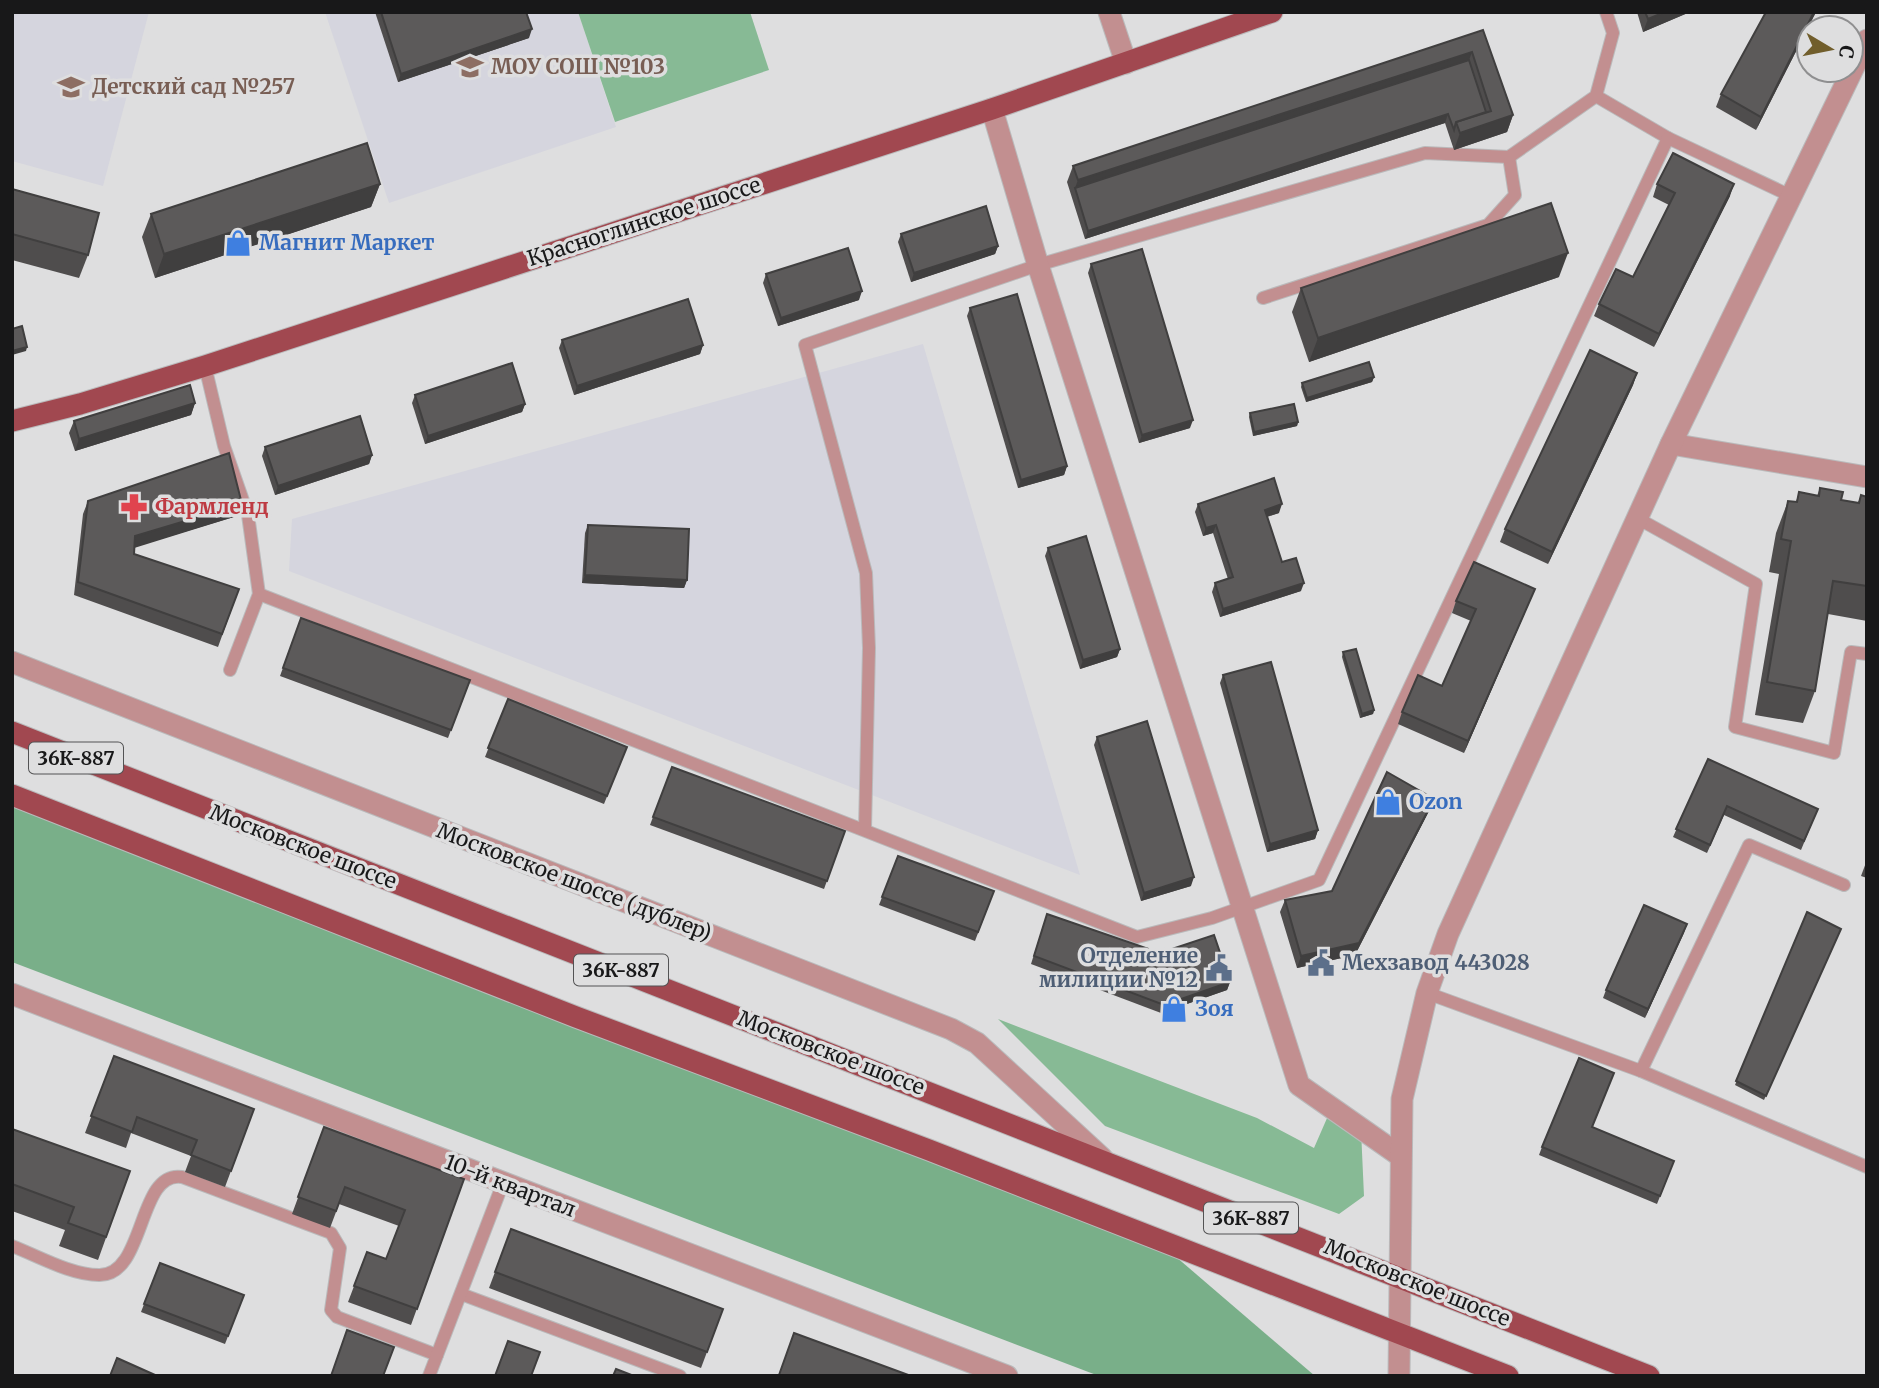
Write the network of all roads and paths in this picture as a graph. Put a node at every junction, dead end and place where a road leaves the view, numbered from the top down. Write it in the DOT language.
graph roads {
  1 [pos="1109,12"];
  2 [pos="1272,12"];
  3 [pos="1606,12"];
  4 [pos="1867,40"];
  5 [pos="1126,63"];
  6 [pos="1596,96"];
  7 [pos="992,109"];
  8 [pos="1668,138"];
  9 [pos="1508,157"];
  10 [pos="1791,196"];
  11 [pos="1038,265"];
  12 [pos="1263,298"];
  13 [pos="205,366"];
  14 [pos="12,421"];
  15 [pos="1671,444"];
  16 [pos="1867,477"];
  17 [pos="1637,518"];
  18 [pos="258,594"];
  19 [pos="1867,654"];
  20 [pos="12,662"];
  21 [pos="230,670"];
  22 [pos="12,733"];
  23 [pos="12,795"];
  24 [pos="865,830"];
  25 [pos="1844,886"];
  26 [pos="1241,907"];
  27 [pos="1427,993"];
  28 [pos="12,994"];
  29 [pos="1641,1071"];
  30 [pos="1399,1155"];
  31 [pos="1102,1158"];
  32 [pos="1867,1167"];
  33 [pos="503,1183"];
  34 [pos="12,1247"];
  35 [pos="1401,1277"];
  36 [pos="461,1294"];
  37 [pos="1400,1334"];
  38 [pos="437,1355"];
  39 [pos="655,1370"];
  40 [pos="429,1376"];
  41 [pos="680,1376"];
  42 [pos="1007,1376"];
  43 [pos="1399,1376"];
  44 [pos="1508,1376"];
  45 [pos="1649,1376"];
  1 -- 5 [label="street"];
  2 -- 5 [label="main road, Красноглинское шоссе"];
  3 -- 6 [label="lane"];
  4 -- 10 [label="street"];
  5 -- 7 [label="main road, Красноглинское шоссе"];
  6 -- 8 [label="lane"];
  6 -- 9 [label="lane"];
  7 -- 11 [label="street"];
  7 -- 13 [label="main road, Красноглинское шоссе"];
  8 -- 10 [label="lane"];
  8 -- 26 [label="lane"];
  9 -- 11 [label="lane"];
  9 -- 12 [label="lane"];
  10 -- 15 [label="street"];
  11 -- 24 [label="lane"];
  11 -- 26 [label="street"];
  13 -- 14 [label="main road, Красноглинское шоссе"];
  13 -- 18 [label="lane"];
  15 -- 16 [label="street"];
  15 -- 17 [label="street"];
  17 -- 19 [label="lane"];
  17 -- 27 [label="street"];
  18 -- 21 [label="lane"];
  18 -- 24 [label="lane"];
  20 -- 31 [label="street, Московское шоссе (дублер)"];
  22 -- 31 [label="main road, Московское шоссе / 36К-887"];
  23 -- 37 [label="main road, 36К-887"];
  24 -- 26 [label="lane"];
  25 -- 29 [label="lane"];
  26 -- 30 [label="street"];
  27 -- 29 [label="lane"];
  27 -- 30 [label="street"];
  28 -- 33 [label="street, 10-й квартал"];
  29 -- 32 [label="lane"];
  30 -- 35 [label="street"];
  31 -- 35 [label="main road, Московское шоссе / 36К-887"];
  33 -- 36 [label="lane"];
  33 -- 42 [label="street, 10-й квартал"];
  34 -- 38 [label="lane"];
  35 -- 37 [label="street"];
  35 -- 45 [label="main road, Московское шоссе / 36К-887"];
  36 -- 38 [label="lane"];
  36 -- 39 [label="lane"];
  37 -- 43 [label="street"];
  37 -- 44 [label="main road, 36К-887"];
  38 -- 40 [label="lane"];
  39 -- 41 [label="lane"];
}
